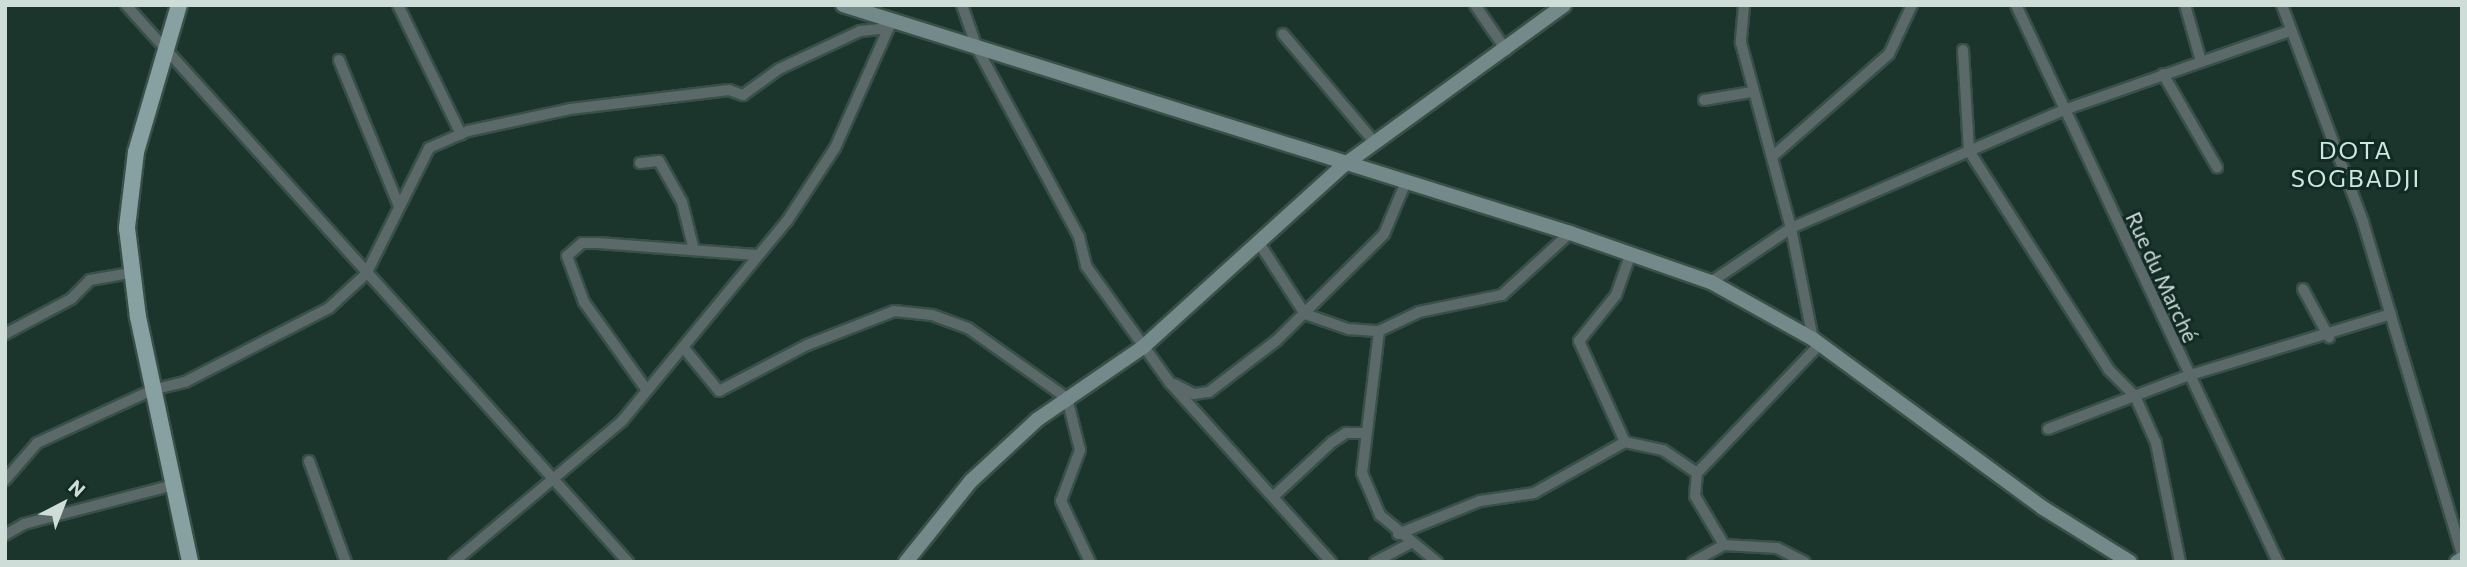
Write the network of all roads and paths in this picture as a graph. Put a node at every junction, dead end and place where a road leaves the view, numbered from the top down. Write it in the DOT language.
graph roads {
  1 [pos="125,5"];
  2 [pos="179,5"];
  3 [pos="398,5"];
  4 [pos="843,5"];
  5 [pos="962,5"];
  6 [pos="1475,5"];
  7 [pos="1564,5"];
  8 [pos="1744,5"];
  9 [pos="1912,5"];
  10 [pos="2015,5"];
  11 [pos="2185,5"];
  12 [pos="2282,5"];
  13 [pos="891,25"];
  14 [pos="2288,31"];
  15 [pos="1283,34"];
  16 [pos="164,46"];
  17 [pos="977,48"];
  18 [pos="1506,50"];
  19 [pos="1963,50"];
  20 [pos="339,60"];
  21 [pos="2202,61"];
  22 [pos="2163,74"];
  23 [pos="1752,92"];
  24 [pos="1704,100"];
  25 [pos="2064,110"];
  26 [pos="461,134"];
  27 [pos="1375,143"];
  28 [pos="1969,151"];
  29 [pos="1773,156"];
  30 [pos="640,163"];
  31 [pos="1344,165"];
  32 [pos="2217,167"];
  33 [pos="1406,182"];
  34 [pos="399,206"];
  35 [pos="1791,228"];
  36 [pos="1570,233"];
  37 [pos="693,246"];
  38 [pos="1261,246"];
  39 [pos="1631,253"];
  40 [pos="757,255"];
  41 [pos="129,273"];
  42 [pos="366,274"];
  43 [pos="1711,282"];
  44 [pos="2303,289"];
  45 [pos="1305,314"];
  46 [pos="2391,314"];
  47 [pos="1378,331"];
  48 [pos="5,334"];
  49 [pos="2329,337"];
  50 [pos="1817,342"];
  51 [pos="683,347"];
  52 [pos="1143,347"];
  53 [pos="2187,376"];
  54 [pos="1170,383"];
  55 [pos="646,389"];
  56 [pos="152,390"];
  57 [pos="2136,396"];
  58 [pos="1068,398"];
  59 [pos="2048,429"];
  60 [pos="1363,432"];
  61 [pos="1625,442"];
  62 [pos="309,461"];
  63 [pos="1697,473"];
  64 [pos="552,479"];
  65 [pos="5,480"];
  66 [pos="174,485"];
  67 [pos="1273,496"];
  68 [pos="1398,534"];
  69 [pos="5,535"];
  70 [pos="1409,544"];
  71 [pos="1724,545"];
  72 [pos="2460,559"];
  73 [pos="190,562"];
  74 [pos="346,562"];
  75 [pos="454,562"];
  76 [pos="628,562"];
  77 [pos="906,562"];
  78 [pos="1090,562"];
  79 [pos="1331,562"];
  80 [pos="1376,562"];
  81 [pos="1437,562"];
  82 [pos="1693,562"];
  83 [pos="1805,562"];
  84 [pos="2130,562"];
  85 [pos="2180,562"];
  86 [pos="2278,562"];
  1 -- 16 [label="street"];
  2 -- 16 [label="main road"];
  3 -- 26 [label="street"];
  4 -- 13 [label="street"];
  5 -- 17 [label="street"];
  6 -- 18 [label="street"];
  7 -- 18 [label="street"];
  8 -- 23 [label="street"];
  9 -- 29 [label="street"];
  10 -- 25 [label="street, Rue du Marché"];
  11 -- 21 [label="street"];
  12 -- 14 [label="street"];
  13 -- 17 [label="street"];
  13 -- 26 [label="street"];
  13 -- 40 [label="street"];
  14 -- 21 [label="street"];
  14 -- 46 [label="street"];
  15 -- 27 [label="street"];
  16 -- 41 [label="main road"];
  16 -- 42 [label="street"];
  17 -- 31 [label="street"];
  17 -- 52 [label="street"];
  18 -- 27 [label="street"];
  19 -- 28 [label="street"];
  20 -- 34 [label="street"];
  21 -- 22 [label="street"];
  22 -- 25 [label="street"];
  22 -- 32 [label="street"];
  23 -- 24 [label="street"];
  23 -- 29 [label="street"];
  25 -- 28 [label="street"];
  25 -- 53 [label="street, Rue du Marché"];
  26 -- 34 [label="street"];
  27 -- 31 [label="street"];
  28 -- 35 [label="street"];
  28 -- 57 [label="street"];
  29 -- 35 [label="street"];
  30 -- 37 [label="street"];
  31 -- 33 [label="street"];
  31 -- 38 [label="street"];
  33 -- 36 [label="street"];
  33 -- 45 [label="street"];
  34 -- 42 [label="street"];
  35 -- 43 [label="street"];
  35 -- 50 [label="street"];
  36 -- 39 [label="street"];
  36 -- 47 [label="street"];
  37 -- 40 [label="street"];
  37 -- 55 [label="street"];
  38 -- 45 [label="street"];
  38 -- 52 [label="street"];
  39 -- 43 [label="street"];
  39 -- 61 [label="street"];
  40 -- 51 [label="street"];
  41 -- 48 [label="street"];
  41 -- 56 [label="main road"];
  42 -- 56 [label="street"];
  42 -- 64 [label="street"];
  43 -- 50 [label="street"];
  44 -- 49 [label="street"];
  45 -- 47 [label="street"];
  45 -- 54 [label="street"];
  46 -- 49 [label="street"];
  46 -- 72 [label="street"];
  47 -- 60 [label="street"];
  49 -- 53 [label="street"];
  50 -- 63 [label="street"];
  50 -- 84 [label="street"];
  51 -- 55 [label="street"];
  51 -- 58 [label="street"];
  52 -- 54 [label="street"];
  52 -- 58 [label="street"];
  53 -- 57 [label="street"];
  53 -- 86 [label="street, Rue du Marché"];
  54 -- 67 [label="street"];
  55 -- 64 [label="street"];
  56 -- 65 [label="street"];
  56 -- 66 [label="main road"];
  57 -- 59 [label="street"];
  57 -- 85 [label="street"];
  58 -- 77 [label="street"];
  58 -- 78 [label="street"];
  60 -- 67 [label="street"];
  60 -- 68 [label="street"];
  61 -- 63 [label="street"];
  61 -- 68 [label="street"];
  62 -- 74 [label="street"];
  63 -- 71 [label="street"];
  64 -- 75 [label="street"];
  64 -- 76 [label="street"];
  66 -- 69 [label="street"];
  66 -- 73 [label="main road"];
  67 -- 79 [label="street"];
  68 -- 70 [label="street"];
  70 -- 80 [label="street"];
  70 -- 81 [label="street"];
  71 -- 82 [label="street"];
  71 -- 83 [label="street"];
}
